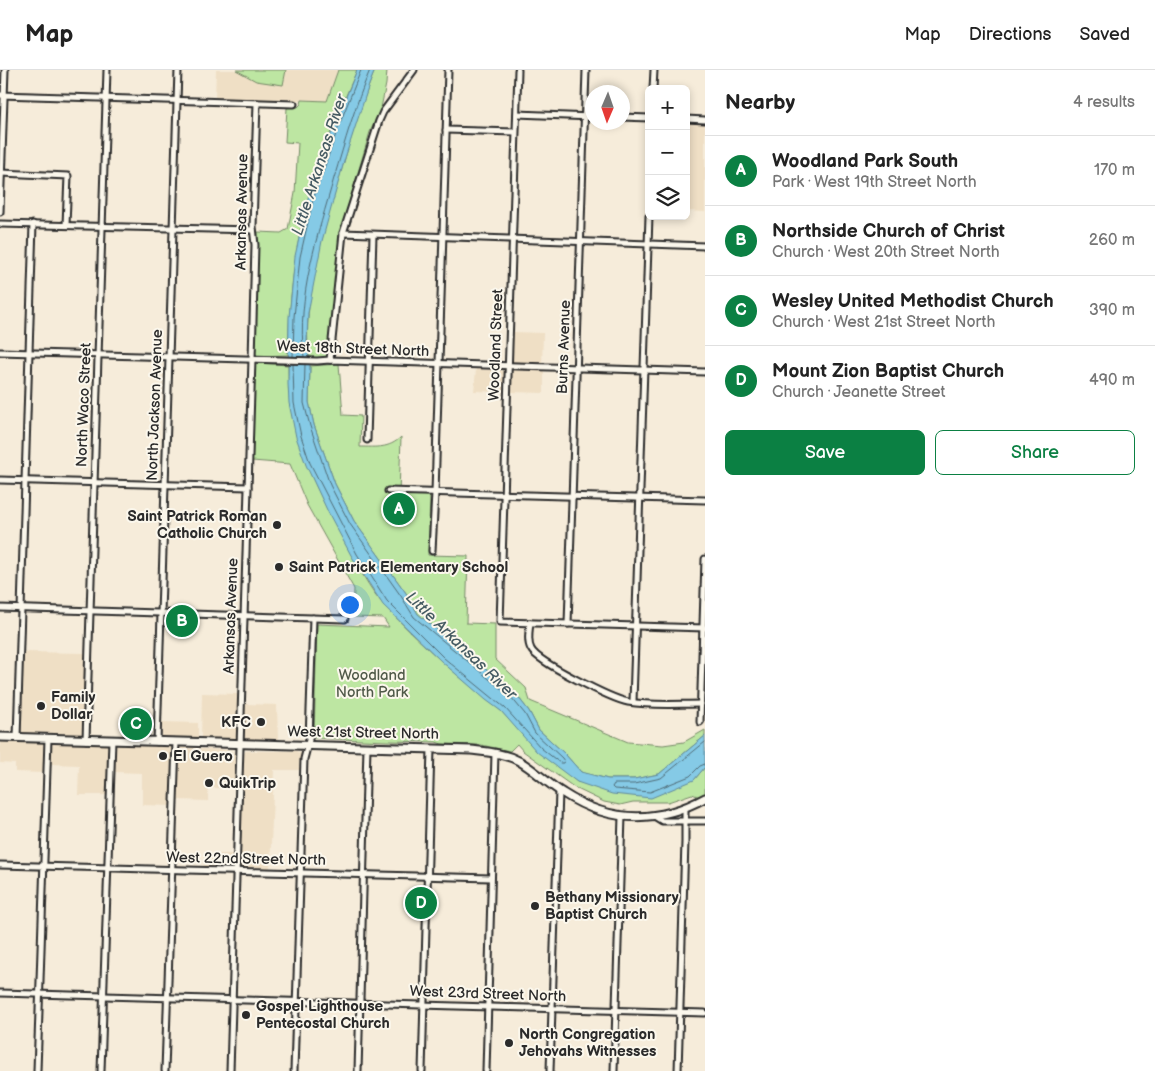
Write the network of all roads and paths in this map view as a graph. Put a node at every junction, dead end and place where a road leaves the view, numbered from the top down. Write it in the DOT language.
graph roads {
  1 [pos="5,70"];
  2 [pos="107,70"];
  3 [pos="178,70"];
  4 [pos="414,70"];
  5 [pos="448,70"];
  6 [pos="518,70"];
  7 [pos="586,70"];
  8 [pos="654,70"];
  9 [pos="653,85"];
  10 [pos="2,96"];
  11 [pos="106,98"];
  12 [pos="177,100"];
  13 [pos="257,103"];
  14 [pos="294,104"];
  15 [pos="516,114"];
  16 [pos="584,116"];
  17 [pos="630,118"];
  18 [pos="645,118"];
  19 [pos="690,119"];
  20 [pos="705,120"];
  21 [pos="446,130"];
  22 [pos="515,132"];
  23 [pos="1,173"];
  24 [pos="0,212"];
  25 [pos="649,220"];
  26 [pos="0,224"];
  27 [pos="33,224"];
  28 [pos="66,225"];
  29 [pos="101,226"];
  30 [pos="173,228"];
  31 [pos="254,230"];
  32 [pos="343,233"];
  33 [pos="373,235"];
  34 [pos="443,237"];
  35 [pos="512,239"];
  36 [pos="580,242"];
  37 [pos="648,244"];
  38 [pos="705,246"];
  39 [pos="0,352"];
  40 [pos="29,353"];
  41 [pos="98,355"];
  42 [pos="169,357"];
  43 [pos="252,359"];
  44 [pos="330,360"];
  45 [pos="369,362"];
  46 [pos="439,364"];
  47 [pos="508,366"];
  48 [pos="576,369"];
  49 [pos="644,371"];
  50 [pos="705,372"];
  51 [pos="367,440"];
  52 [pos="0,480"];
  53 [pos="25,481"];
  54 [pos="94,483"];
  55 [pos="165,485"];
  56 [pos="248,487"];
  57 [pos="388,491"];
  58 [pos="435,493"];
  59 [pos="504,494"];
  60 [pos="572,496"];
  61 [pos="640,498"];
  62 [pos="705,500"];
  63 [pos="432,551"];
  64 [pos="705,559"];
  65 [pos="0,608"];
  66 [pos="21,609"];
  67 [pos="90,611"];
  68 [pos="161,613"];
  69 [pos="244,616"];
  70 [pos="313,618"];
  71 [pos="345,619"];
  72 [pos="530,623"];
  73 [pos="568,624"];
  74 [pos="635,626"];
  75 [pos="704,628"];
  76 [pos="633,702"];
  77 [pos="700,704"];
  78 [pos="700,722"];
  79 [pos="0,737"];
  80 [pos="17,738"];
  81 [pos="48,739"];
  82 [pos="86,740"];
  83 [pos="112,740"];
  84 [pos="157,742"];
  85 [pos="176,742"];
  86 [pos="240,744"];
  87 [pos="307,746"];
  88 [pos="367,747"];
  89 [pos="431,749"];
  90 [pos="495,753"];
  91 [pos="559,791"];
  92 [pos="705,798"];
  93 [pos="685,808"];
  94 [pos="622,816"];
  95 [pos="654,816"];
  96 [pos="705,821"];
  97 [pos="685,822"];
  98 [pos="0,865"];
  99 [pos="44,866"];
  100 [pos="108,868"];
  101 [pos="172,870"];
  102 [pos="236,872"];
  103 [pos="300,873"];
  104 [pos="363,874"];
  105 [pos="427,876"];
  106 [pos="491,878"];
  107 [pos="0,993"];
  108 [pos="39,994"];
  109 [pos="103,996"];
  110 [pos="168,998"];
  111 [pos="232,999"];
  112 [pos="296,1001"];
  113 [pos="360,1003"];
  114 [pos="423,1005"];
  115 [pos="488,1007"];
  116 [pos="552,1009"];
  117 [pos="616,1011"];
  118 [pos="680,1012"];
  119 [pos="705,1013"];
  120 [pos="37,1071"];
  121 [pos="101,1071"];
  122 [pos="165,1071"];
  123 [pos="230,1071"];
  124 [pos="294,1071"];
  125 [pos="358,1071"];
  126 [pos="422,1071"];
  127 [pos="486,1071"];
  128 [pos="550,1071"];
  129 [pos="614,1071"];
  130 [pos="678,1071"];
  1 -- 10 [label="street"];
  2 -- 11 [label="street, North Waco Street"];
  3 -- 12 [label="street, North Jackson Avenue"];
  4 -- 32 [label="street"];
  5 -- 21 [label="street"];
  6 -- 15 [label="street, Woodland Street"];
  7 -- 16 [label="street, Burns Avenue"];
  8 -- 9 [label="street"];
  10 -- 11 [label="street"];
  10 -- 23 [label="street"];
  11 -- 12 [label="street"];
  11 -- 29 [label="street, North Waco Street"];
  12 -- 13 [label="street"];
  12 -- 30 [label="street, North Jackson Avenue"];
  13 -- 14 [label="street"];
  13 -- 31 [label="street, Arkansas Avenue"];
  15 -- 16 [label="street"];
  15 -- 22 [label="street, Woodland Street"];
  16 -- 36 [label="street, Burns Avenue"];
  17 -- 18 [label="street"];
  19 -- 20 [label="street"];
  21 -- 22 [label="street"];
  21 -- 34 [label="street"];
  22 -- 35 [label="street, Woodland Street"];
  23 -- 24 [label="street"];
  23 -- 28 [label="street"];
  25 -- 37 [label="street"];
  26 -- 27 [label="street"];
  27 -- 28 [label="street"];
  27 -- 40 [label="street"];
  28 -- 29 [label="street"];
  29 -- 30 [label="street"];
  29 -- 41 [label="street, North Waco Street"];
  30 -- 31 [label="street"];
  30 -- 42 [label="street, North Jackson Avenue"];
  31 -- 43 [label="street, Arkansas Avenue"];
  32 -- 33 [label="street"];
  32 -- 44 [label="street"];
  33 -- 34 [label="street"];
  33 -- 45 [label="street"];
  34 -- 35 [label="street"];
  34 -- 46 [label="street"];
  35 -- 36 [label="street"];
  35 -- 47 [label="street, Woodland Street"];
  36 -- 37 [label="street"];
  36 -- 48 [label="street, Burns Avenue"];
  37 -- 38 [label="street"];
  37 -- 49 [label="street"];
  39 -- 40 [label="street, West 18th Street North"];
  40 -- 41 [label="street, West 18th Street North"];
  40 -- 53 [label="street"];
  41 -- 42 [label="street, West 18th Street North"];
  41 -- 54 [label="street, North Waco Street"];
  42 -- 43 [label="street, West 18th Street North"];
  42 -- 55 [label="street, North Jackson Avenue"];
  43 -- 44 [label="street, West 18th Street North"];
  43 -- 56 [label="street, Arkansas Avenue"];
  44 -- 45 [label="street, West 18th Street North"];
  45 -- 46 [label="street, West 18th Street North"];
  45 -- 51 [label="street"];
  46 -- 47 [label="street, West 18th Street North"];
  46 -- 58 [label="street"];
  47 -- 48 [label="street, West 18th Street North"];
  47 -- 59 [label="street, Woodland Street"];
  48 -- 49 [label="street, West 18th Street North"];
  48 -- 60 [label="street, Burns Avenue"];
  49 -- 50 [label="street, West 18th Street North"];
  49 -- 61 [label="street"];
  52 -- 53 [label="street"];
  53 -- 54 [label="street"];
  53 -- 66 [label="street"];
  54 -- 55 [label="street"];
  54 -- 67 [label="street, North Waco Street"];
  55 -- 56 [label="street"];
  55 -- 68 [label="street, North Jackson Avenue"];
  56 -- 69 [label="street, Arkansas Avenue"];
  57 -- 58 [label="street"];
  58 -- 59 [label="street"];
  58 -- 63 [label="street"];
  59 -- 60 [label="street"];
  59 -- 72 [label="street, Woodland Street"];
  60 -- 61 [label="street"];
  60 -- 73 [label="street, Burns Avenue"];
  61 -- 62 [label="street"];
  61 -- 74 [label="street"];
  64 -- 75 [label="street"];
  65 -- 66 [label="street"];
  66 -- 67 [label="street"];
  66 -- 80 [label="street"];
  67 -- 68 [label="street"];
  67 -- 82 [label="street, North Waco Street"];
  68 -- 69 [label="street"];
  68 -- 84 [label="street, North Jackson Avenue"];
  69 -- 70 [label="street"];
  69 -- 86 [label="street, Arkansas Avenue"];
  70 -- 71 [label="street"];
  70 -- 87 [label="street"];
  72 -- 73 [label="street"];
  72 -- 76 [label="street"];
  73 -- 74 [label="street"];
  74 -- 75 [label="street"];
  74 -- 76 [label="street"];
  75 -- 77 [label="street"];
  76 -- 77 [label="street"];
  77 -- 78 [label="street"];
  79 -- 80 [label="main road, West 21st Street North"];
  80 -- 81 [label="main road, West 21st Street North"];
  81 -- 82 [label="main road, West 21st Street North"];
  81 -- 99 [label="street"];
  82 -- 83 [label="main road, West 21st Street North"];
  83 -- 84 [label="main road, West 21st Street North"];
  83 -- 100 [label="street"];
  84 -- 85 [label="main road, West 21st Street North"];
  85 -- 86 [label="main road, West 21st Street North"];
  85 -- 101 [label="street"];
  86 -- 87 [label="main road, West 21st Street North"];
  86 -- 102 [label="street, Arkansas Avenue"];
  87 -- 88 [label="main road, West 21st Street North"];
  87 -- 103 [label="street"];
  88 -- 89 [label="main road, West 21st Street North"];
  88 -- 104 [label="street"];
  89 -- 90 [label="main road, West 21st Street North"];
  89 -- 105 [label="street"];
  90 -- 91 [label="main road, West 21st Street North"];
  90 -- 106 [label="street"];
  91 -- 94 [label="main road, West 21st Street North"];
  91 -- 116 [label="street"];
  92 -- 93 [label="main road, West 21st Street North"];
  93 -- 95 [label="main road, West 21st Street North"];
  93 -- 97 [label="street"];
  94 -- 95 [label="main road, West 21st Street North"];
  94 -- 117 [label="street"];
  95 -- 97 [label="street"];
  96 -- 97 [label="street"];
  97 -- 118 [label="street"];
  98 -- 99 [label="street, West 22nd Street North"];
  99 -- 100 [label="street, West 22nd Street North"];
  99 -- 108 [label="street"];
  100 -- 101 [label="street, West 22nd Street North"];
  100 -- 109 [label="street"];
  101 -- 102 [label="street, West 22nd Street North"];
  101 -- 110 [label="street"];
  102 -- 103 [label="street, West 22nd Street North"];
  102 -- 111 [label="street, Arkansas Avenue"];
  103 -- 104 [label="street, West 22nd Street North"];
  103 -- 112 [label="street"];
  104 -- 105 [label="street, West 22nd Street North"];
  104 -- 113 [label="street"];
  105 -- 106 [label="street, West 22nd Street North"];
  105 -- 114 [label="street"];
  106 -- 115 [label="street"];
  107 -- 108 [label="street, West 23rd Street North"];
  108 -- 109 [label="street, West 23rd Street North"];
  108 -- 120 [label="street"];
  109 -- 110 [label="street, West 23rd Street North"];
  109 -- 121 [label="street"];
  110 -- 111 [label="street, West 23rd Street North"];
  110 -- 122 [label="street"];
  111 -- 112 [label="street, West 23rd Street North"];
  111 -- 123 [label="street, Arkansas Avenue"];
  112 -- 113 [label="street, West 23rd Street North"];
  112 -- 124 [label="street"];
  113 -- 114 [label="street, West 23rd Street North"];
  113 -- 125 [label="street"];
  114 -- 115 [label="street, West 23rd Street North"];
  114 -- 126 [label="street"];
  115 -- 116 [label="street, West 23rd Street North"];
  115 -- 127 [label="street"];
  116 -- 117 [label="street, West 23rd Street North"];
  116 -- 128 [label="street"];
  117 -- 118 [label="street, West 23rd Street North"];
  117 -- 129 [label="street"];
  118 -- 119 [label="street, West 23rd Street North"];
  118 -- 130 [label="street"];
}
